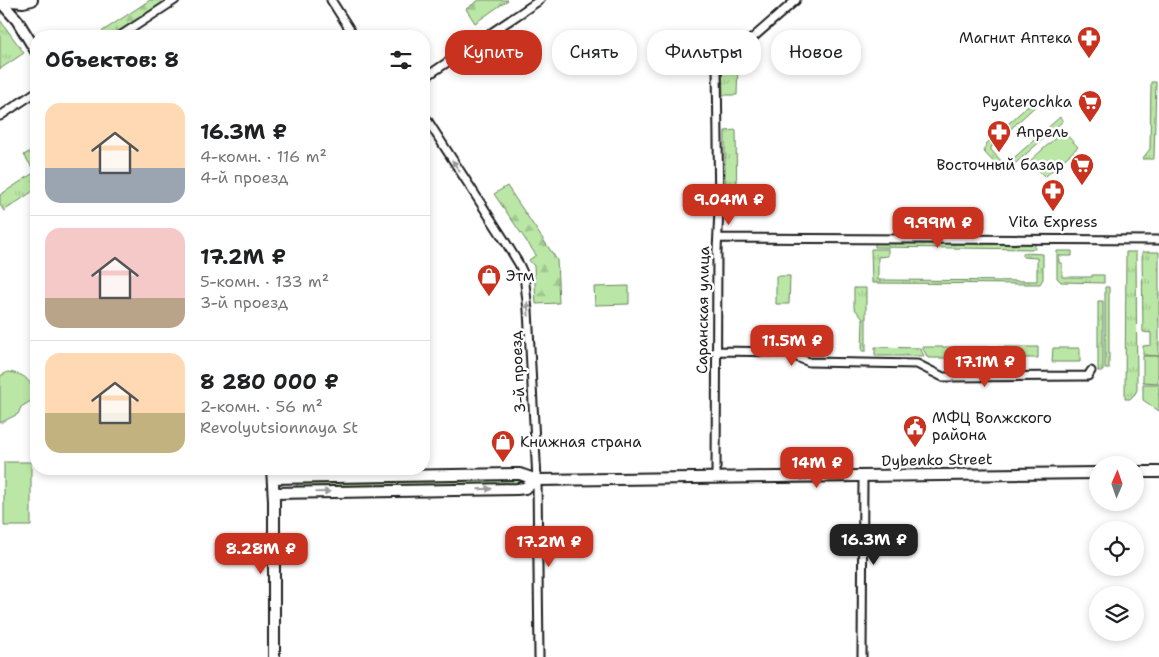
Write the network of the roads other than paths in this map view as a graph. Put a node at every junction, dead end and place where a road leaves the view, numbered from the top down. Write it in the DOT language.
graph roads {
  1 [pos="32,0"];
  2 [pos="175,0"];
  3 [pos="331,0"];
  4 [pos="540,0"];
  5 [pos="796,0"];
  6 [pos="0,1"];
  7 [pos="129,30"];
  8 [pos="350,30"];
  9 [pos="30,41"];
  10 [pos="430,74"];
  11 [pos="30,96"];
  12 [pos="0,116"];
  13 [pos="430,124"];
  14 [pos="718,238"];
  15 [pos="1159,240"];
  16 [pos="716,351"];
  17 [pos="1091,371"];
  18 [pos="1144,472"];
  19 [pos="1159,472"];
  20 [pos="1089,473"];
  21 [pos="430,474"];
  22 [pos="272,475"];
  23 [pos="863,476"];
  24 [pos="716,477"];
  25 [pos="537,480"];
  26 [pos="274,493"];
  27 [pos="274,657"];
  28 [pos="539,657"];
  29 [pos="862,657"];
  1 -- 6 [label="main road"];
  2 -- 7 [label="street"];
  3 -- 8 [label="street"];
  4 -- 10 [label="street"];
  5 -- 14 [label="street, Саранская улица"];
  6 -- 9 [label="main road"];
  11 -- 12 [label="street"];
  25 -- 13 [label="street, 3-й проезд, one-way"];
  14 -- 15 [label="street"];
  14 -- 16 [label="street, Саранская улица"];
  16 -- 17 [label="street"];
  16 -- 24 [label="street, Саранская улица"];
  18 -- 19 [label="main road"];
  20 -- 23 [label="main road, Dybenko Street"];
  21 -- 25 [label="main road, Dybenko Street"];
  22 -- 26 [label="main road"];
  23 -- 24 [label="main road, Dybenko Street"];
  23 -- 29 [label="street"];
  24 -- 25 [label="main road, Dybenko Street"];
  26 -- 25 [label="main road, Dybenko Street, one-way"];
  25 -- 28 [label="street, 3-й проезд"];
  26 -- 27 [label="main road"];
}
